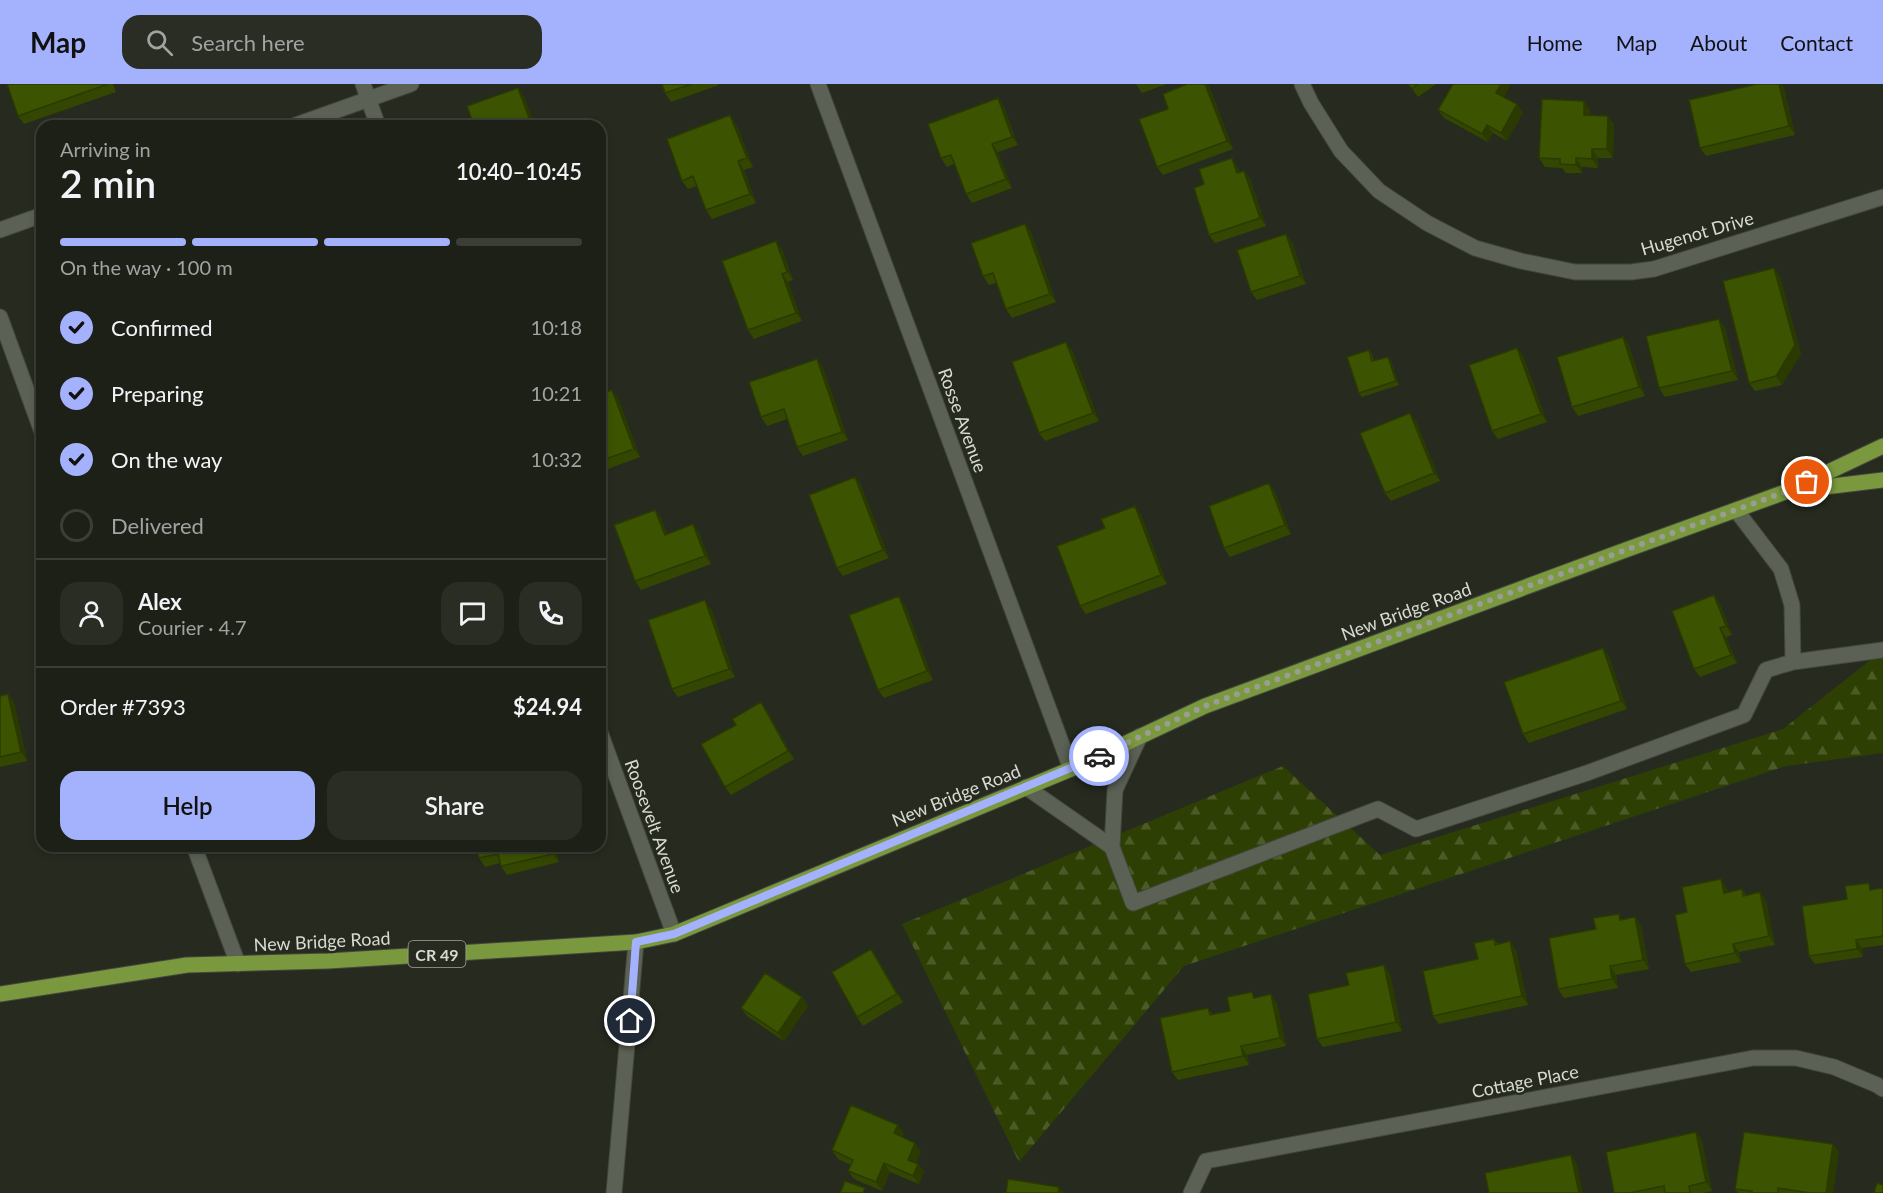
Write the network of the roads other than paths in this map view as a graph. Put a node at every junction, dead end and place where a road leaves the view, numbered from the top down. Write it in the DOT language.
graph roads {
  1 [pos="363,84"];
  2 [pos="411,84"];
  3 [pos="818,84"];
  4 [pos="1302,84"];
  5 [pos="369,99"];
  6 [pos="310,120"];
  7 [pos="376,120"];
  8 [pos="1883,197"];
  9 [pos="36,217"];
  10 [pos="0,230"];
  11 [pos="0,317"];
  12 [pos="36,416"];
  13 [pos="1883,446"];
  14 [pos="1883,480"];
  15 [pos="1788,491"];
  16 [pos="1736,510"];
  17 [pos="1883,650"];
  18 [pos="1793,662"];
  19 [pos="1140,736"];
  20 [pos="606,748"];
  21 [pos="1071,769"];
  22 [pos="1026,788"];
  23 [pos="1112,848"];
  24 [pos="196,852"];
  25 [pos="674,934"];
  26 [pos="636,942"];
  27 [pos="238,964"];
  28 [pos="0,994"];
  29 [pos="1883,1089"];
  30 [pos="614,1193"];
  31 [pos="1191,1193"];
  1 -- 5 [label="street"];
  2 -- 5 [label="street"];
  3 -- 21 [label="street, Rosse Avenue"];
  4 -- 8 [label="street, Hugenot Drive"];
  5 -- 6 [label="street"];
  5 -- 7 [label="street"];
  9 -- 10 [label="street"];
  11 -- 12 [label="street"];
  13 -- 15 [label="main road, New Bridge Road / CR 49"];
  14 -- 15 [label="main road, CR 49"];
  15 -- 16 [label="main road, New Bridge Road / CR 49"];
  16 -- 18 [label="street"];
  16 -- 19 [label="main road, New Bridge Road / CR 49"];
  17 -- 18 [label="street"];
  18 -- 23 [label="street"];
  19 -- 21 [label="main road, New Bridge Road / CR 49"];
  19 -- 23 [label="street"];
  20 -- 25 [label="street, Roosevelt Avenue"];
  21 -- 22 [label="main road, New Bridge Road / CR 49"];
  22 -- 23 [label="street"];
  22 -- 25 [label="main road, New Bridge Road / CR 49"];
  24 -- 27 [label="street"];
  25 -- 26 [label="main road, New Bridge Road / CR 49"];
  26 -- 27 [label="main road, New Bridge Road / CR 49"];
  26 -- 30 [label="street"];
  27 -- 28 [label="main road, New Bridge Road / CR 49"];
  29 -- 31 [label="street, Cottage Place"];
}
